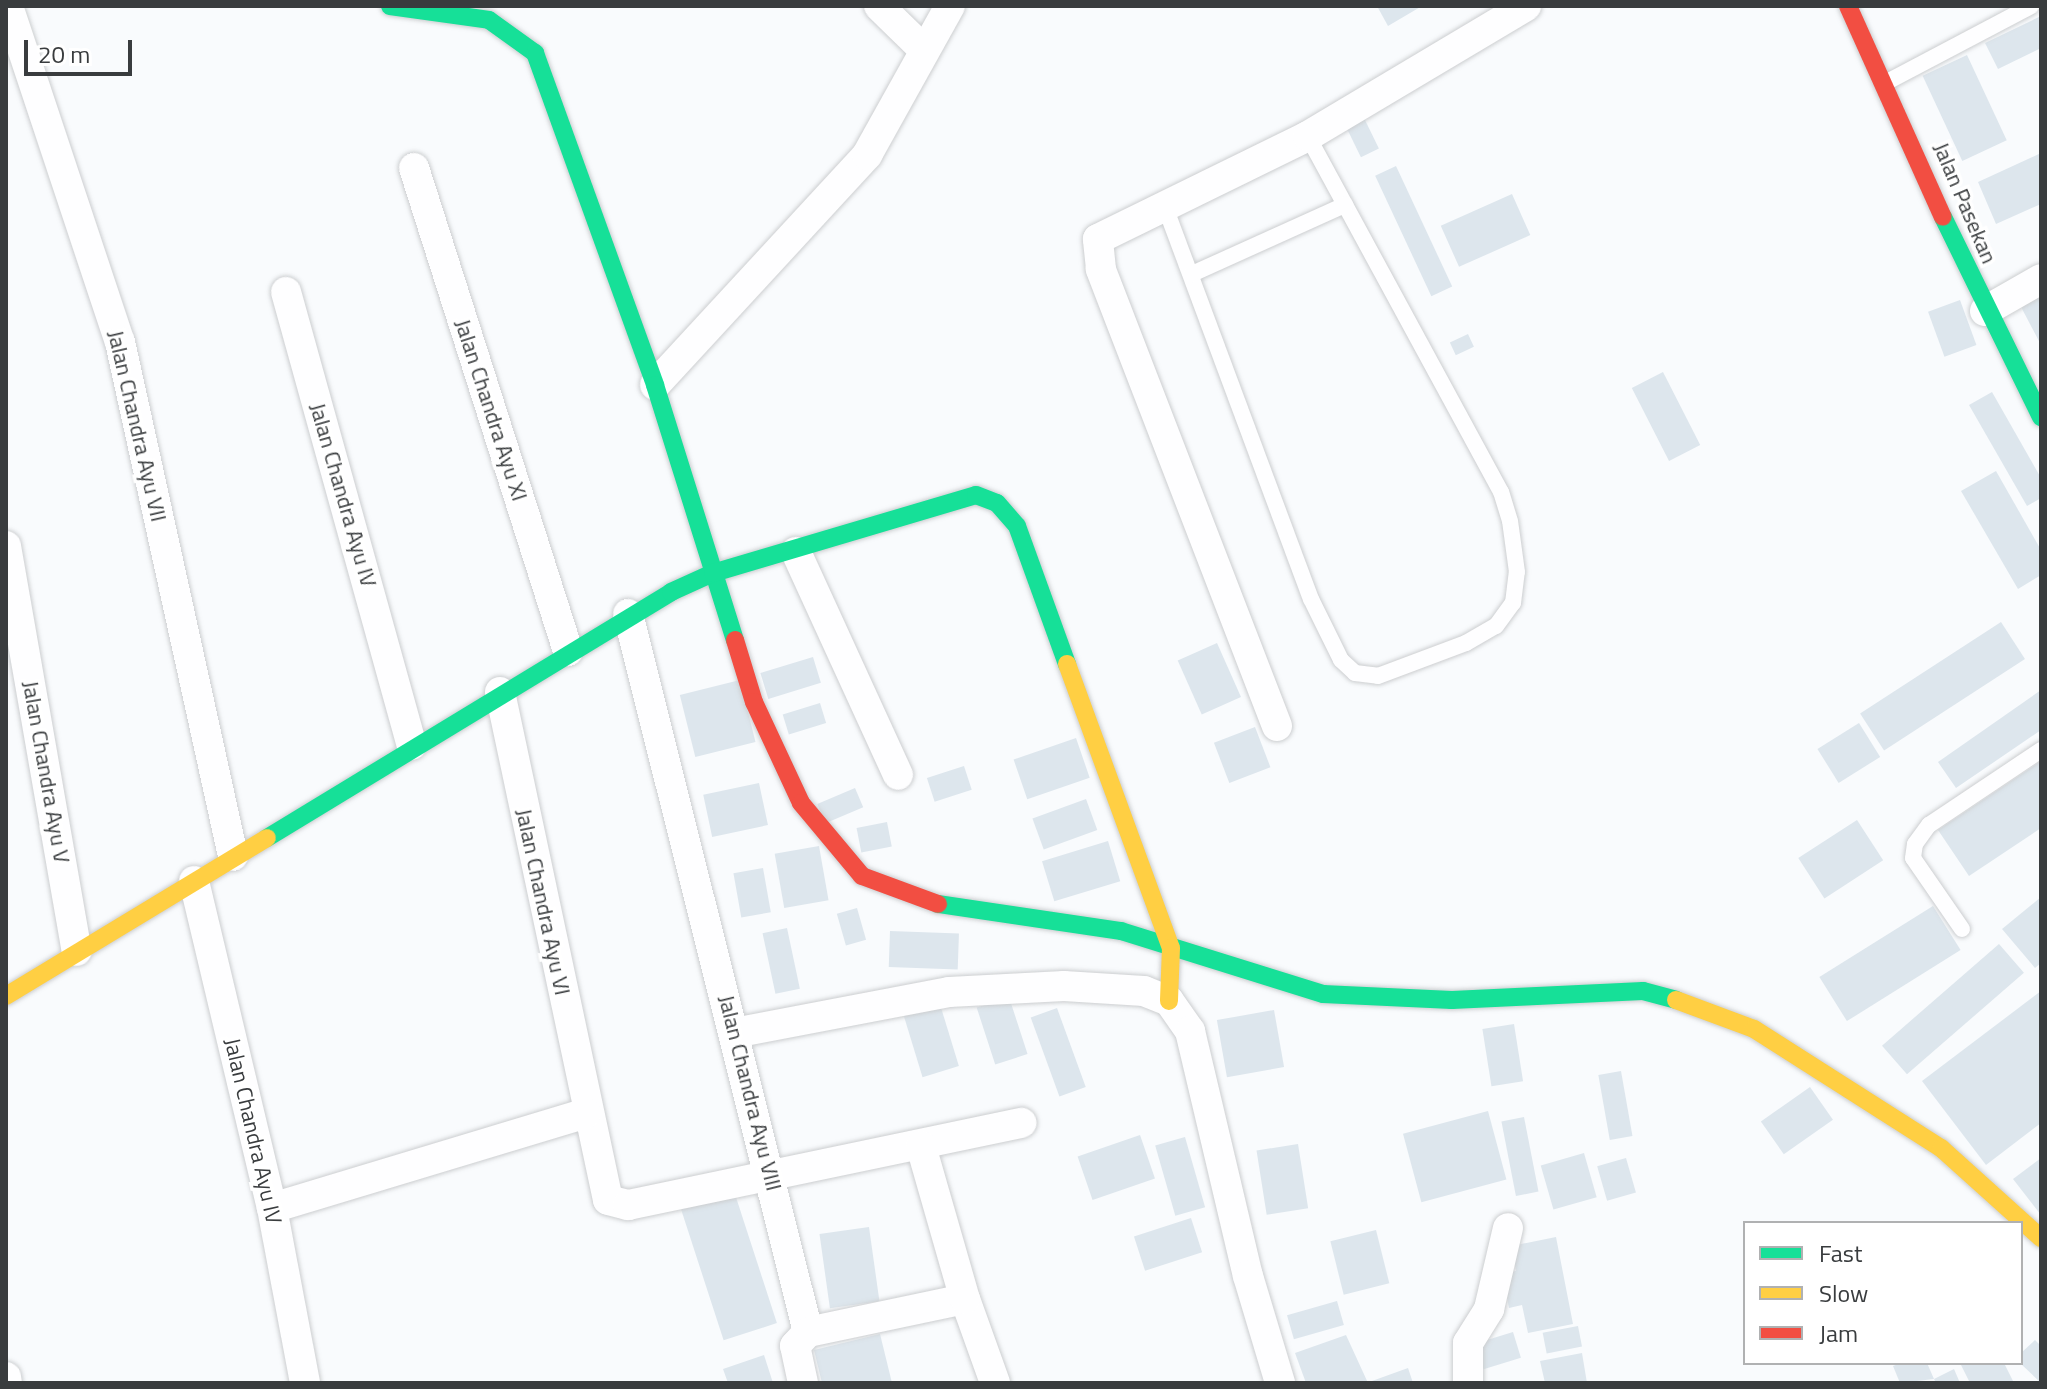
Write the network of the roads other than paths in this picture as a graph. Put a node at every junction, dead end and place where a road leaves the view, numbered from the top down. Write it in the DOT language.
graph roads {
  1 [pos="8,6"];
  2 [pos="390,6"];
  3 [pos="879,6"];
  4 [pos="950,6"];
  5 [pos="1526,6"];
  6 [pos="1848,6"];
  7 [pos="2031,6"];
  8 [pos="923,49"];
  9 [pos="1885,83"];
  10 [pos="1308,136"];
  11 [pos="414,168"];
  12 [pos="1164,204"];
  13 [pos="1345,205"];
  14 [pos="1192,274"];
  15 [pos="2041,279"];
  16 [pos="286,292"];
  17 [pos="1985,311"];
  18 [pos="655,385"];
  19 [pos="2041,417"];
  20 [pos="6,546"];
  21 [pos="796,552"];
  22 [pos="713,573"];
  23 [pos="628,614"];
  24 [pos="568,651"];
  25 [pos="500,692"];
  26 [pos="1277,726"];
  27 [pos="412,745"];
  28 [pos="2041,750"];
  29 [pos="898,775"];
  30 [pos="233,856"];
  31 [pos="194,881"];
  32 [pos="1962,929"];
  33 [pos="1171,948"];
  34 [pos="77,951"];
  35 [pos="6,996"];
  36 [pos="1169,1001"];
  37 [pos="734,1033"];
  38 [pos="586,1113"];
  39 [pos="1022,1123"];
  40 [pos="921,1146"];
  41 [pos="771,1174"];
  42 [pos="272,1208"];
  43 [pos="2022,1221"];
  44 [pos="2023,1222"];
  45 [pos="1508,1228"];
  46 [pos="2041,1238"];
  47 [pos="965,1299"];
  48 [pos="808,1332"];
  49 [pos="6,1377"];
  50 [pos="7,1383"];
  51 [pos="305,1383"];
  52 [pos="803,1383"];
  53 [pos="995,1383"];
  54 [pos="1280,1383"];
  55 [pos="1468,1383"];
  1 -- 30 [label="street, Jalan Chandra Ayu VII"];
  2 -- 18 [label="street"];
  3 -- 8 [label="street"];
  4 -- 8 [label="street"];
  5 -- 10 [label="street"];
  6 -- 9 [label="street, Jalan Pasekan"];
  7 -- 9 [label="lane"];
  8 -- 18 [label="street"];
  9 -- 17 [label="street, Jalan Pasekan"];
  10 -- 12 [label="street"];
  10 -- 13 [label="lane"];
  11 -- 24 [label="street, Jalan Chandra Ayu XI"];
  12 -- 14 [label="lane"];
  12 -- 26 [label="street"];
  13 -- 14 [label="lane"];
  13 -- 14 [label="lane"];
  15 -- 17 [label="street"];
  16 -- 27 [label="street, Jalan Chandra Ayu IV"];
  17 -- 19 [label="street, Jalan Pasekan"];
  18 -- 22 [label="street"];
  20 -- 34 [label="street, Jalan Chandra Ayu V"];
  21 -- 22 [label="street"];
  21 -- 29 [label="street"];
  21 -- 33 [label="street"];
  22 -- 23 [label="street"];
  22 -- 33 [label="street"];
  23 -- 24 [label="street"];
  23 -- 37 [label="street, Jalan Chandra Ayu VIII"];
  24 -- 25 [label="street"];
  25 -- 27 [label="street"];
  25 -- 38 [label="street, Jalan Chandra Ayu VI"];
  27 -- 30 [label="street"];
  28 -- 32 [label="lane"];
  30 -- 31 [label="street"];
  31 -- 34 [label="street"];
  31 -- 42 [label="street, Jalan Chandra Ayu IV"];
  33 -- 36 [label="street"];
  33 -- 43 [label="street"];
  34 -- 35 [label="street"];
  36 -- 37 [label="street"];
  36 -- 54 [label="street"];
  37 -- 41 [label="street, Jalan Chandra Ayu VIII"];
  38 -- 41 [label="street, Jalan Chandra Ayu VI"];
  38 -- 42 [label="street"];
  39 -- 40 [label="street"];
  40 -- 41 [label="street"];
  40 -- 47 [label="street"];
  41 -- 48 [label="street, Jalan Chandra Ayu VIII"];
  42 -- 51 [label="street, Jalan Chandra Ayu IV"];
  44 -- 46 [label="street"];
  45 -- 55 [label="street"];
  47 -- 48 [label="street"];
  47 -- 53 [label="street"];
  48 -- 52 [label="street"];
  49 -- 50 [label="street"];
}
